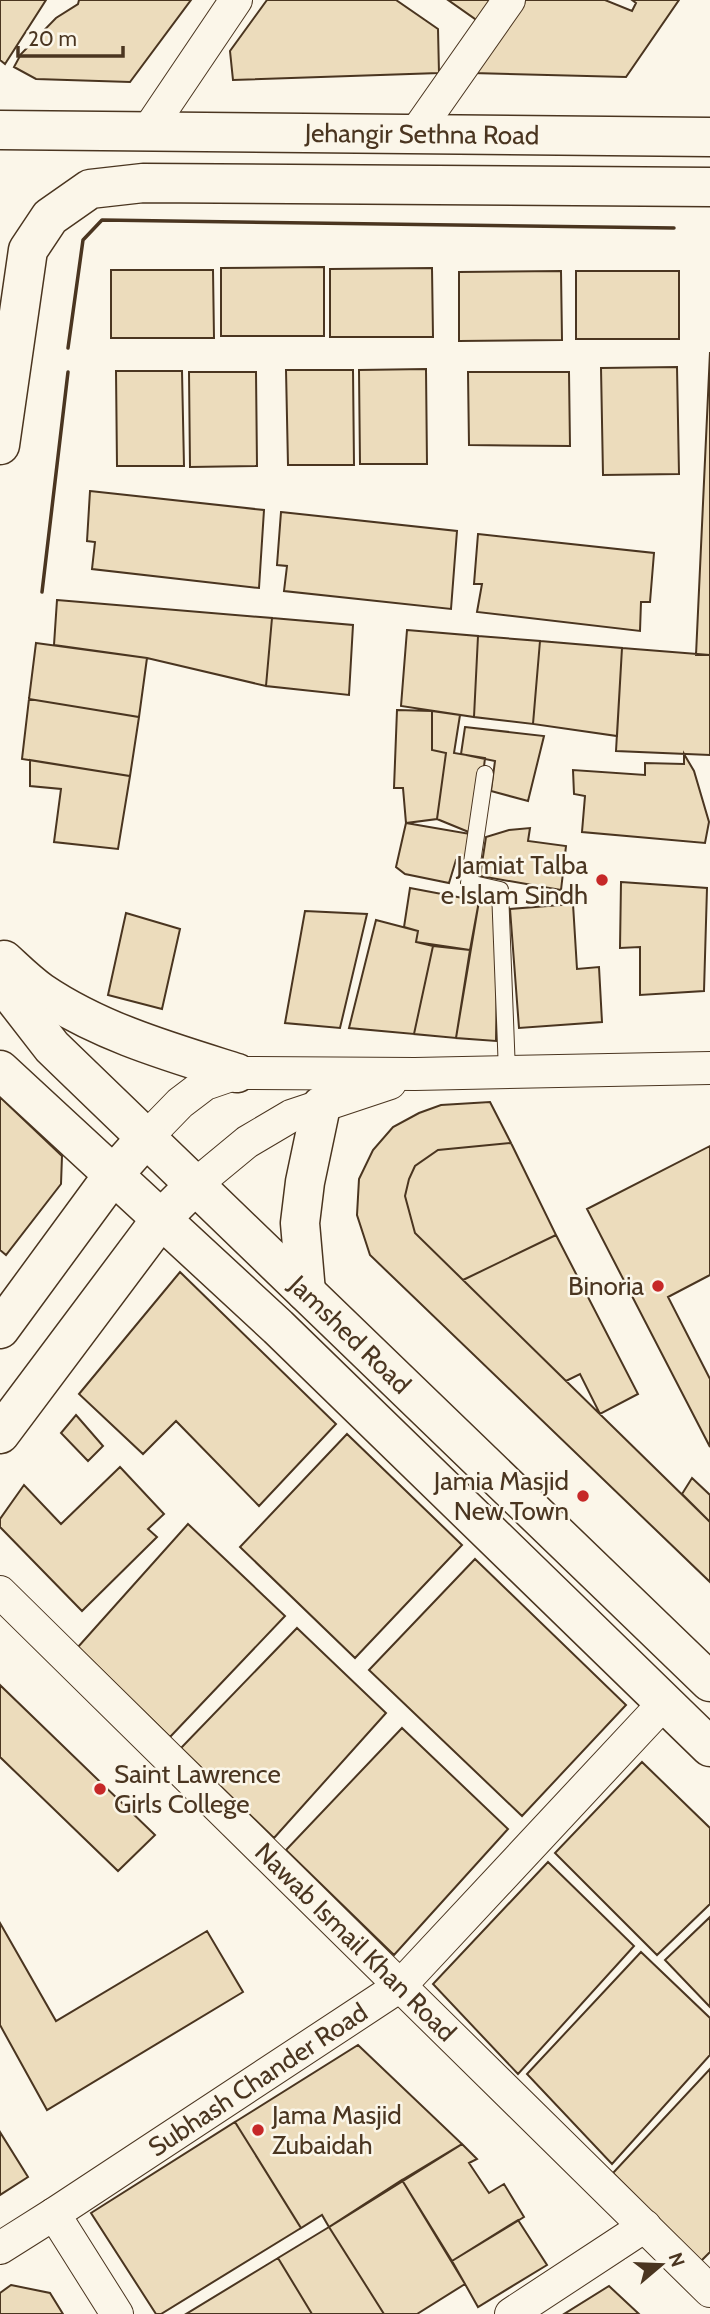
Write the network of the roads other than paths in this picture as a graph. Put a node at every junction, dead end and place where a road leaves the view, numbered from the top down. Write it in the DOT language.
graph roads {
  1 [pos="236,0"];
  2 [pos="509,0"];
  3 [pos="0,130"];
  4 [pos="140,132"];
  5 [pos="415,134"];
  6 [pos="710,136"];
  7 [pos="710,187"];
  8 [pos="0,445"];
  9 [pos="485,774"];
  10 [pos="0,957"];
  11 [pos="0,980"];
  12 [pos="710,1068"];
  13 [pos="0,1070"];
  14 [pos="507,1072"];
  15 [pos="237,1073"];
  16 [pos="415,1074"];
  17 [pos="321,1106"];
  18 [pos="146,1138"];
  19 [pos="113,1175"];
  20 [pos="195,1185"];
  21 [pos="161,1219"];
  22 [pos="306,1292"];
  23 [pos="0,1329"];
  24 [pos="0,1434"];
  25 [pos="0,1592"];
  26 [pos="710,1682"];
  27 [pos="665,1702"];
  28 [pos="710,1747"];
  29 [pos="400,1986"];
  30 [pos="54,2214"];
  31 [pos="645,2227"];
  32 [pos="0,2248"];
  33 [pos="710,2291"];
  34 [pos="117,2314"];
  35 [pos="511,2314"];
  1 -- 4 [label="street"];
  2 -- 5 [label="street"];
  3 -- 4 [label="main road, Jehangir Sethna Road"];
  4 -- 5 [label="main road, Jehangir Sethna Road"];
  5 -- 6 [label="main road, Jehangir Sethna Road"];
  7 -- 8 [label="main road, Jehangir Sethna Road"];
  9 -- 14 [label="lane"];
  10 -- 15 [label="main road"];
  11 -- 18 [label="main road, Jamshed Road"];
  12 -- 14 [label="street"];
  13 -- 19 [label="main road, Jamshed Road"];
  14 -- 16 [label="street"];
  15 -- 16 [label="street"];
  15 -- 18 [label="street"];
  16 -- 17 [label="street"];
  17 -- 20 [label="street"];
  17 -- 22 [label="main road"];
  18 -- 19 [label="main road"];
  18 -- 20 [label="main road, Jamshed Road"];
  19 -- 21 [label="main road, Jamshed Road"];
  19 -- 23 [label="main road"];
  20 -- 21 [label="main road"];
  20 -- 22 [label="main road, Jamshed Road"];
  21 -- 24 [label="main road"];
  21 -- 27 [label="main road, Jamshed Road"];
  22 -- 26 [label="main road, Jamshed Road"];
  25 -- 29 [label="street, Nawab Ismail Khan Road"];
  27 -- 28 [label="main road, Jamshed Road"];
  27 -- 29 [label="street, Subhash Chander Road"];
  29 -- 30 [label="street, Subhash Chander Road"];
  29 -- 31 [label="street, Nawab Ismail Khan Road"];
  30 -- 32 [label="street, Subhash Chander Road"];
  30 -- 34 [label="street"];
  31 -- 33 [label="street, Nawab Ismail Khan Road"];
  31 -- 35 [label="street"];
}
